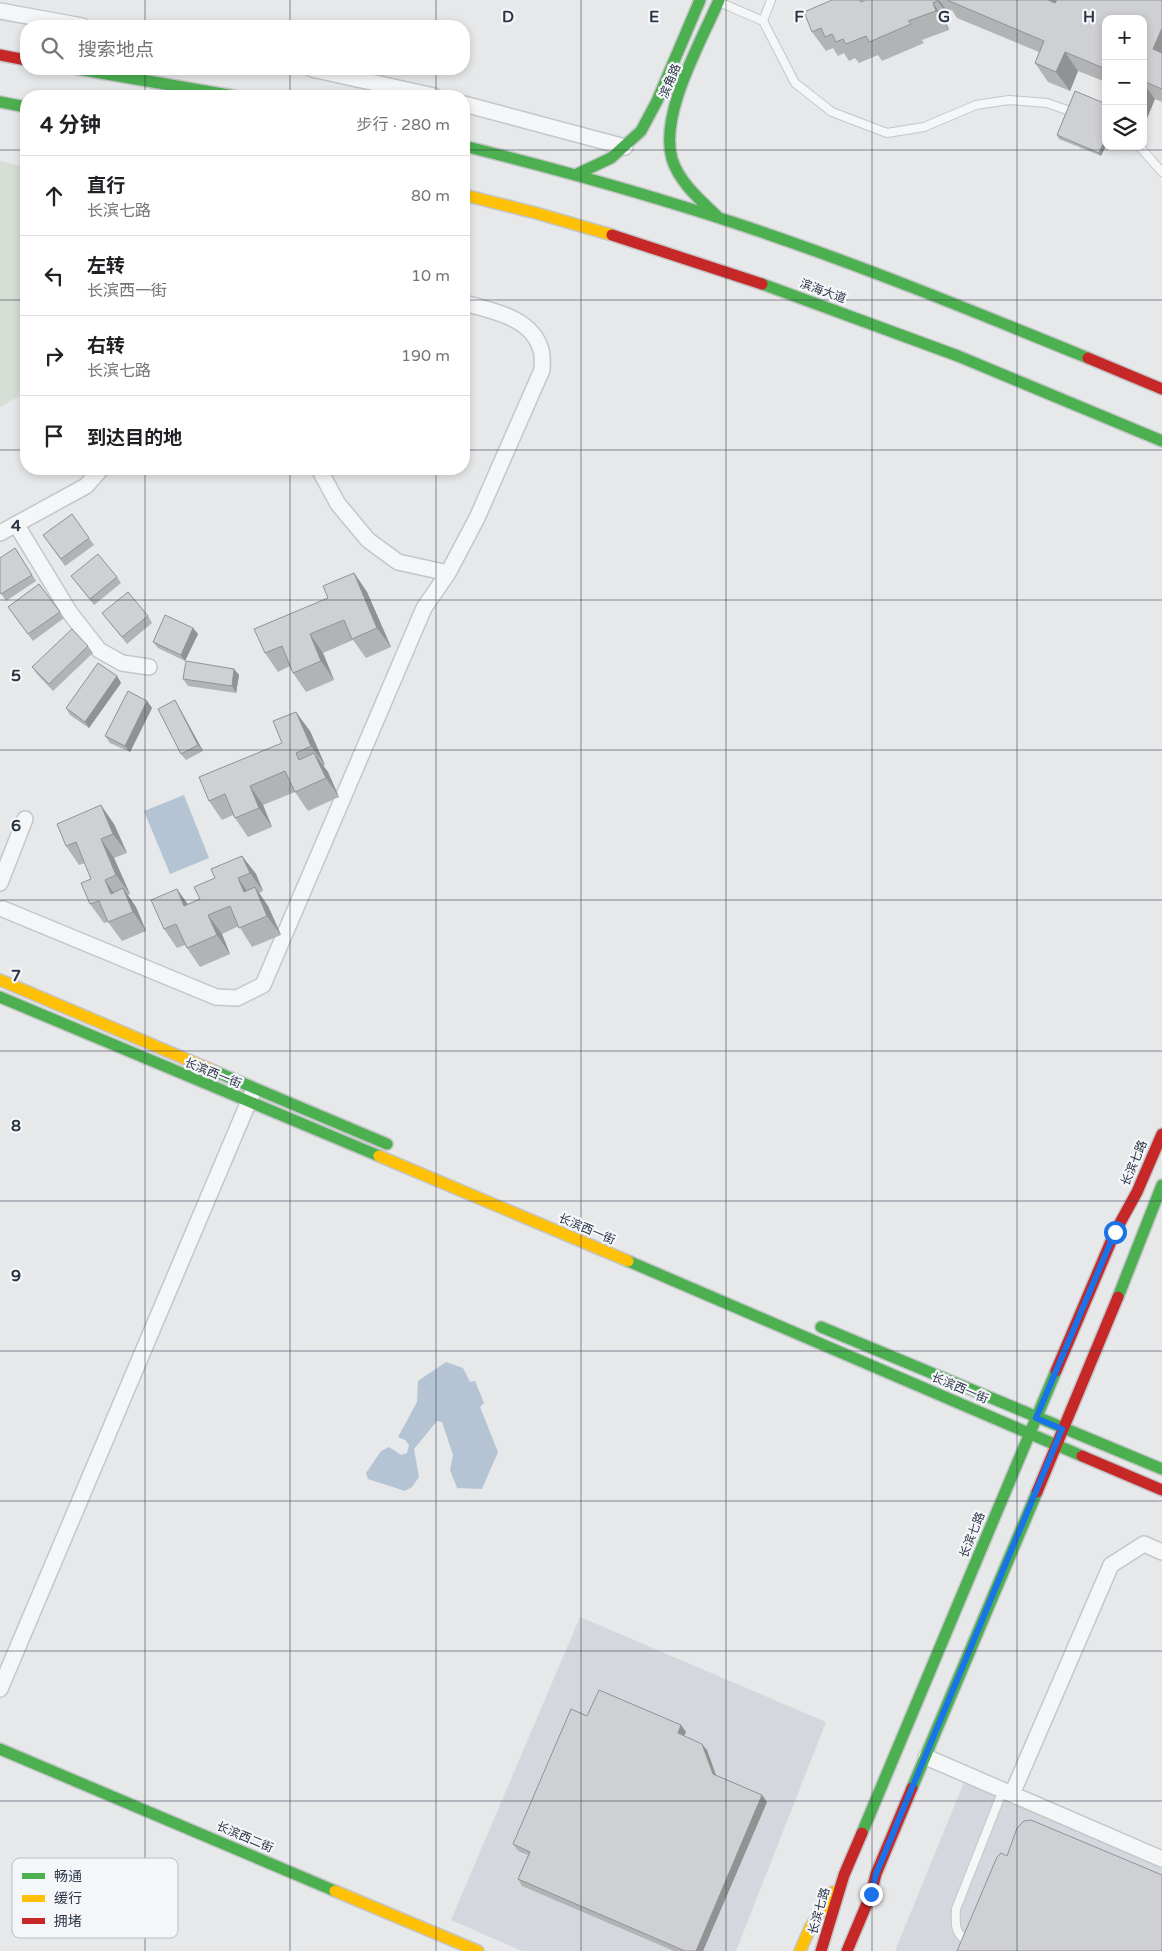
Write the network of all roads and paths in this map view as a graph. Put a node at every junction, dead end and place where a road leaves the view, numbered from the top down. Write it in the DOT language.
graph roads {
  1 [pos="700,0"];
  2 [pos="771,0"];
  3 [pos="719,1"];
  4 [pos="0,11"];
  5 [pos="49,20"];
  6 [pos="762,21"];
  7 [pos="0,55"];
  8 [pos="20,59"];
  9 [pos="113,75"];
  10 [pos="339,75"];
  11 [pos="199,90"];
  12 [pos="407,90"];
  13 [pos="0,102"];
  14 [pos="20,106"];
  15 [pos="470,106"];
  16 [pos="1070,111"];
  17 [pos="625,147"];
  18 [pos="470,148"];
  19 [pos="1143,150"];
  20 [pos="1162,172"];
  21 [pos="575,176"];
  22 [pos="470,197"];
  23 [pos="721,219"];
  24 [pos="470,305"];
  25 [pos="1162,389"];
  26 [pos="1162,441"];
  27 [pos="96,475"];
  28 [pos="322,475"];
  29 [pos="16,524"];
  30 [pos="0,533"];
  31 [pos="448,574"];
  32 [pos="149,667"];
  33 [pos="25,819"];
  34 [pos="0,883"];
  35 [pos="1,910"];
  36 [pos="0,980"];
  37 [pos="0,997"];
  38 [pos="252,1095"];
  39 [pos="1162,1134"];
  40 [pos="395,1147"];
  41 [pos="1162,1185"];
  42 [pos="808,1322"];
  43 [pos="1036,1418"];
  44 [pos="1062,1429"];
  45 [pos="1030,1433"];
  46 [pos="1056,1444"];
  47 [pos="1162,1469"];
  48 [pos="1162,1490"];
  49 [pos="1162,1552"];
  50 [pos="0,1689"];
  51 [pos="0,1749"];
  52 [pos="926,1757"];
  53 [pos="1007,1792"];
  54 [pos="1162,1859"];
  55 [pos="844,1875"];
  56 [pos="478,1951"];
  57 [pos="800,1951"];
  58 [pos="821,1951"];
  59 [pos="847,1951"];
  60 [pos="967,1951"];
  1 -- 17 [label="main road, 滨角路"];
  2 -- 6 [label="lane"];
  3 -- 6 [label="lane"];
  3 -- 23 [label="main road, 滨角路"];
  4 -- 5 [label="street"];
  6 -- 16 [label="lane"];
  7 -- 8 [label="main road"];
  9 -- 11 [label="main road"];
  10 -- 12 [label="street"];
  13 -- 14 [label="main road"];
  15 -- 17 [label="street"];
  17 -- 21 [label="main road, 滨角路"];
  18 -- 21 [label="main road"];
  19 -- 20 [label="lane"];
  21 -- 23 [label="main road"];
  22 -- 26 [label="main road, 滨海大道"];
  23 -- 25 [label="main road"];
  24 -- 31 [label="street"];
  27 -- 29 [label="street"];
  28 -- 31 [label="street"];
  29 -- 30 [label="street"];
  29 -- 32 [label="street"];
  31 -- 35 [label="street"];
  33 -- 34 [label="street"];
  36 -- 38 [label="main road, 长滨西一街"];
  37 -- 38 [label="main road, 长滨西一街"];
  38 -- 40 [label="main road, 长滨西一街"];
  38 -- 45 [label="main road, 长滨西一街"];
  38 -- 50 [label="street"];
  39 -- 43 [label="main road, 长滨七路"];
  41 -- 44 [label="main road"];
  42 -- 43 [label="main road, 长滨西一街"];
  43 -- 44 [label="main road, 长滨西一街"];
  43 -- 45 [label="main road, 长滨七路"];
  44 -- 46 [label="main road"];
  44 -- 47 [label="main road, 长滨西一街"];
  45 -- 46 [label="main road, 长滨西一街"];
  45 -- 55 [label="main road, 长滨七路"];
  46 -- 48 [label="main road, 长滨西一街"];
  46 -- 52 [label="main road"];
  49 -- 53 [label="street"];
  51 -- 56 [label="main road, 长滨西二街"];
  52 -- 53 [label="street"];
  52 -- 59 [label="main road"];
  53 -- 54 [label="street"];
  53 -- 60 [label="lane"];
  55 -- 57 [label="main road"];
  55 -- 58 [label="main road, 长滨七路"];
}
